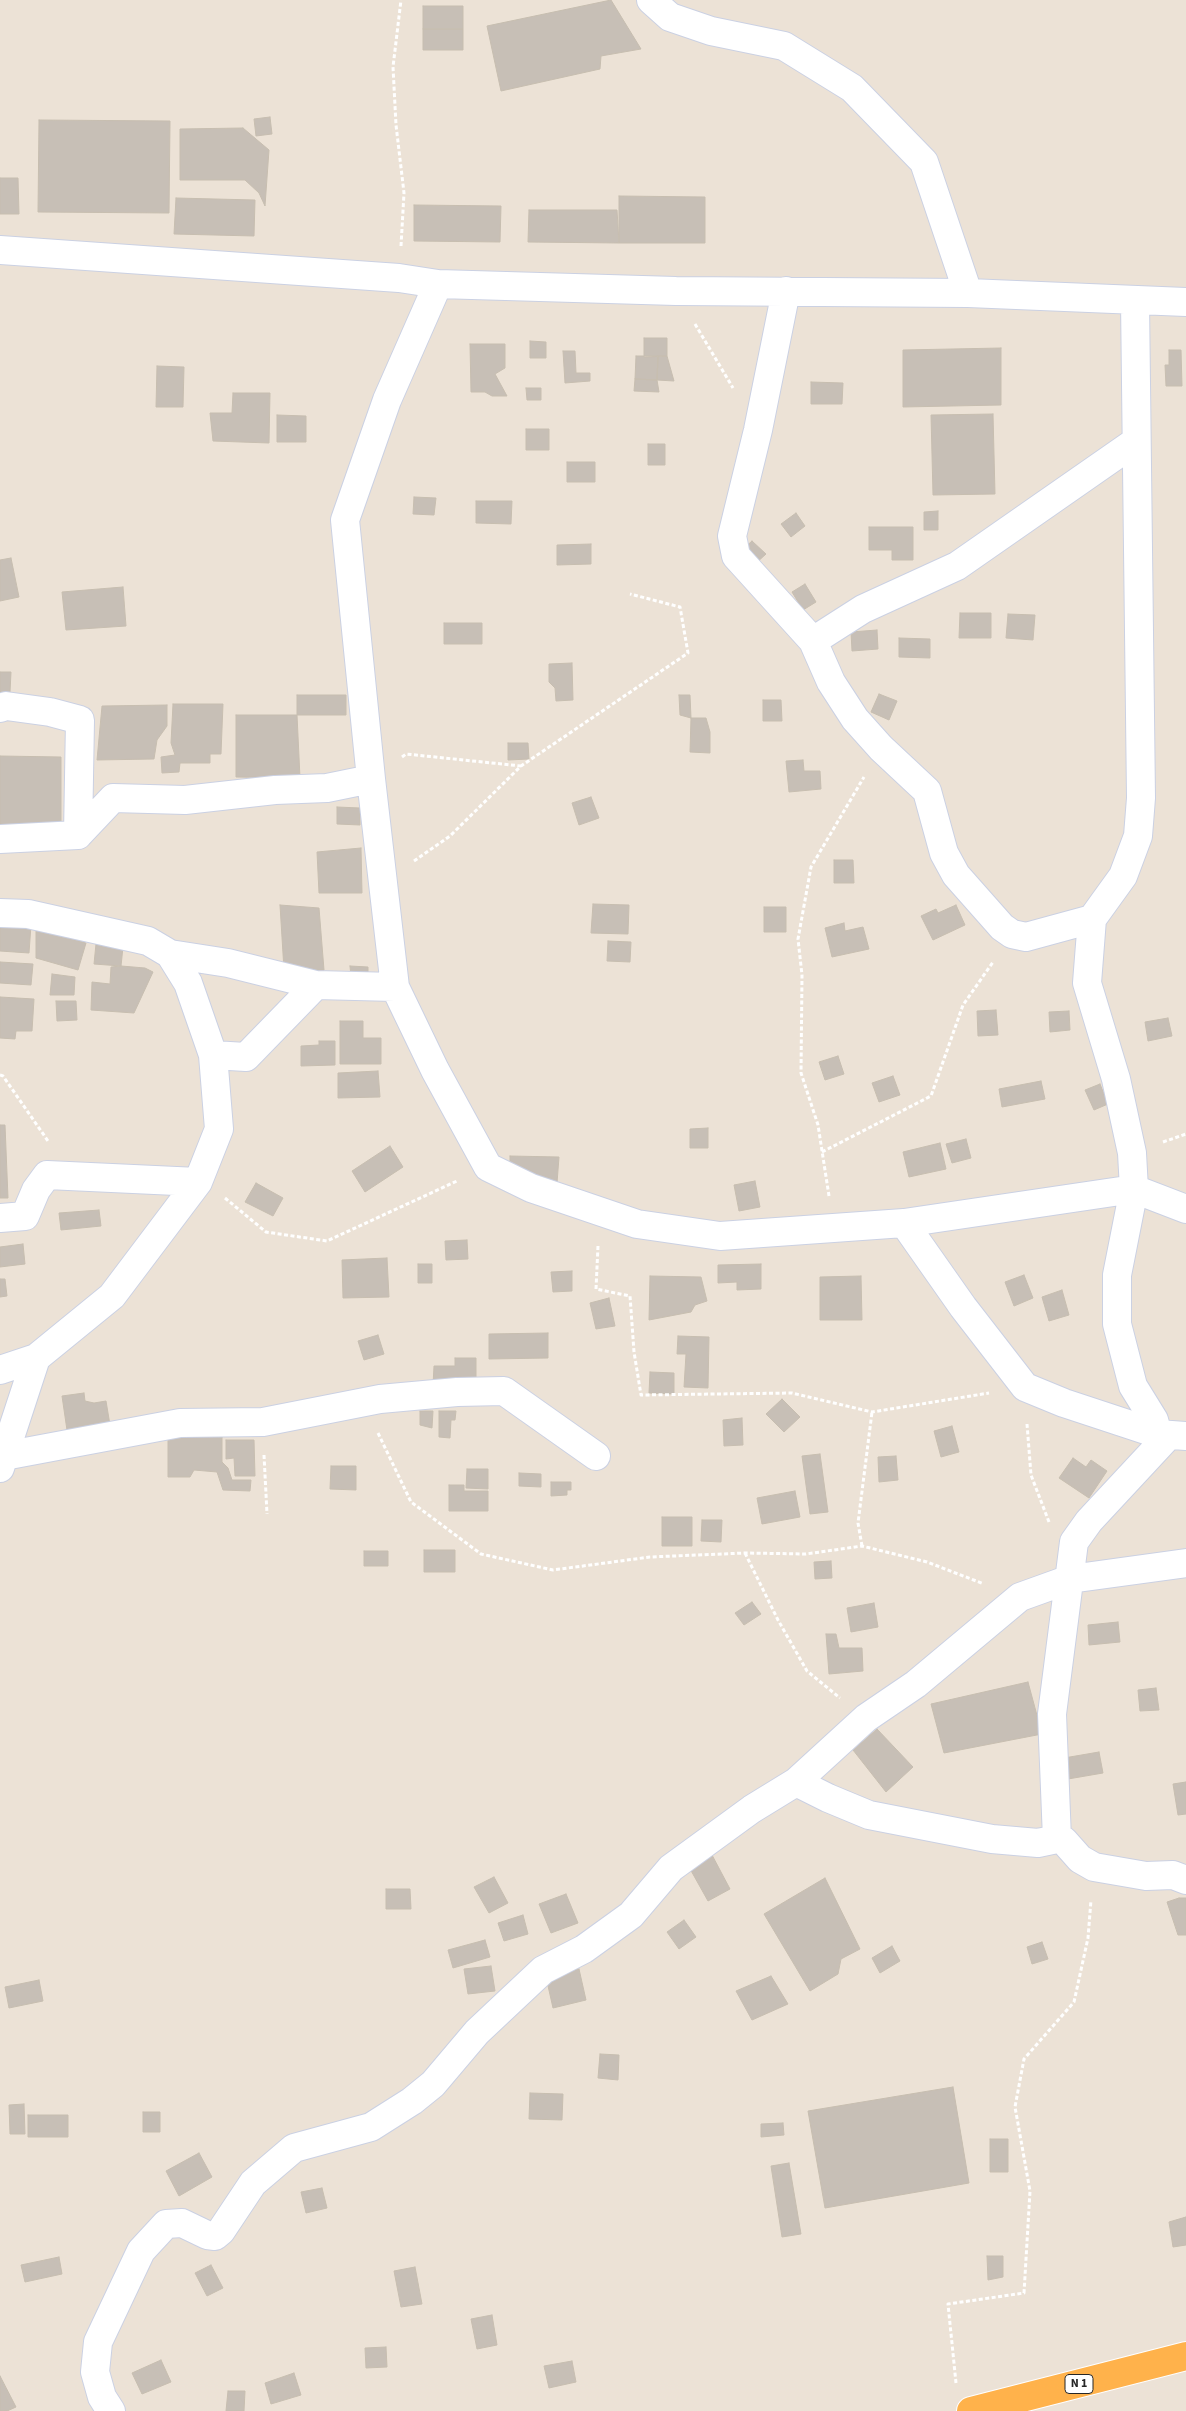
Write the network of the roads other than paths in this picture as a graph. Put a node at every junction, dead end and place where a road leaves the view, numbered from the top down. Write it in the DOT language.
graph roads {
  1 [pos="650,0"];
  2 [pos="0,250"];
  3 [pos="438,284"];
  4 [pos="786,291"];
  5 [pos="968,293"];
  6 [pos="1135,300"];
  7 [pos="1186,302"];
  8 [pos="1135,442"];
  9 [pos="813,641"];
  10 [pos="0,708"];
  11 [pos="371,778"];
  12 [pos="78,835"];
  13 [pos="0,839"];
  14 [pos="0,913"];
  15 [pos="1092,919"];
  16 [pos="170,954"];
  17 [pos="316,985"];
  18 [pos="394,987"];
  19 [pos="213,1054"];
  20 [pos="198,1182"];
  21 [pos="1134,1189"];
  22 [pos="1186,1209"];
  23 [pos="0,1218"];
  24 [pos="904,1223"];
  25 [pos="36,1358"];
  26 [pos="0,1370"];
  27 [pos="1176,1434"];
  28 [pos="596,1456"];
  29 [pos="2,1462"];
  30 [pos="1186,1564"];
  31 [pos="1070,1579"];
  32 [pos="796,1782"];
  33 [pos="1057,1840"];
  34 [pos="1186,1880"];
  35 [pos="1186,2356"];
  36 [pos="964,2401"];
  37 [pos="110,2411"];
  1 -- 5 [label="street"];
  2 -- 3 [label="street"];
  3 -- 4 [label="street"];
  3 -- 11 [label="street"];
  4 -- 5 [label="street"];
  4 -- 9 [label="street"];
  5 -- 6 [label="street"];
  6 -- 7 [label="street"];
  6 -- 8 [label="street"];
  8 -- 9 [label="street"];
  8 -- 15 [label="street"];
  9 -- 15 [label="street"];
  10 -- 12 [label="street"];
  11 -- 12 [label="street"];
  11 -- 18 [label="street"];
  12 -- 13 [label="street"];
  14 -- 16 [label="street"];
  15 -- 21 [label="street"];
  16 -- 17 [label="street"];
  16 -- 19 [label="street"];
  17 -- 18 [label="street"];
  17 -- 19 [label="street"];
  18 -- 24 [label="street"];
  19 -- 20 [label="street"];
  20 -- 23 [label="street"];
  20 -- 25 [label="street"];
  21 -- 22 [label="street"];
  21 -- 24 [label="street"];
  21 -- 27 [label="street"];
  24 -- 27 [label="street"];
  25 -- 26 [label="street"];
  25 -- 29 [label="street"];
  27 -- 31 [label="street"];
  28 -- 29 [label="street"];
  30 -- 31 [label="street"];
  31 -- 32 [label="street"];
  31 -- 33 [label="street"];
  32 -- 33 [label="street"];
  32 -- 37 [label="street"];
  33 -- 34 [label="street"];
  35 -- 36 [label="highway, N 1"];
}
